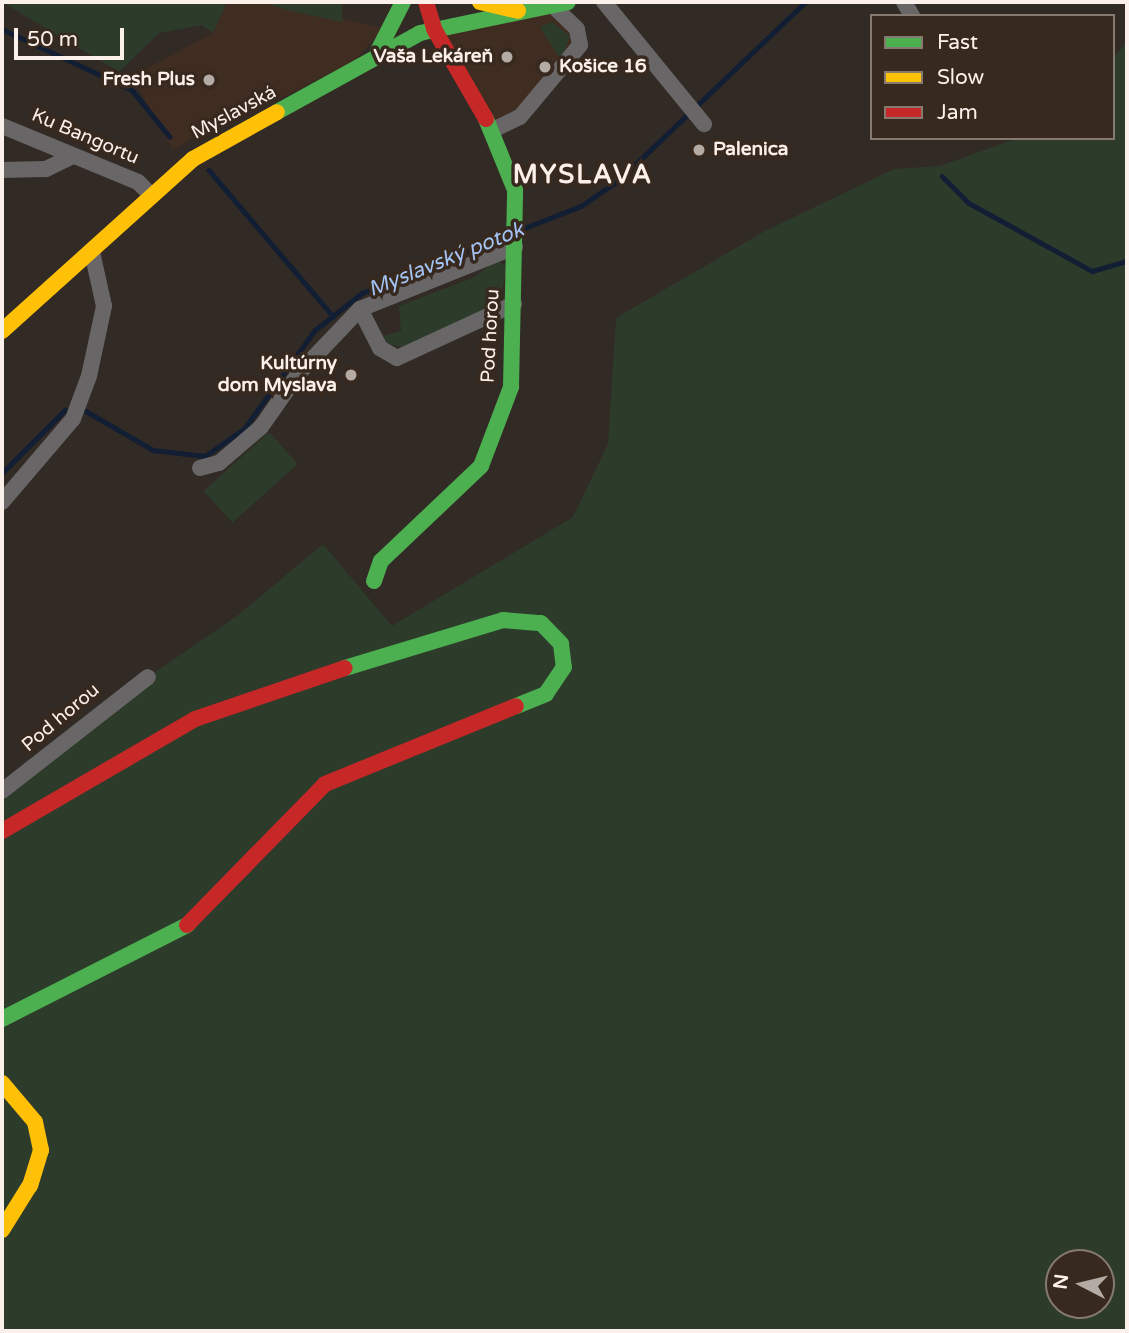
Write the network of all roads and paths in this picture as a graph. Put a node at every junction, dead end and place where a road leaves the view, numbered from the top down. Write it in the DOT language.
graph roads {
  1 [pos="403,2"];
  2 [pos="426,2"];
  3 [pos="480,2"];
  4 [pos="604,2"];
  5 [pos="561,4"];
  6 [pos="532,13"];
  7 [pos="433,29"];
  8 [pos="366,65"];
  9 [pos="704,124"];
  10 [pos="2,126"];
  11 [pos="493,130"];
  12 [pos="71,157"];
  13 [pos="2,170"];
  14 [pos="149,192"];
  15 [pos="515,243"];
  16 [pos="92,252"];
  17 [pos="514,304"];
  18 [pos="360,309"];
  19 [pos="2,331"];
  20 [pos="200,468"];
  21 [pos="2,502"];
  22 [pos="374,581"];
  23 [pos="148,677"];
  24 [pos="2,791"];
  25 [pos="2,831"];
  26 [pos="2,1019"];
  27 [pos="2,1083"];
  28 [pos="2,1230"];
  1 -- 8 [label="street"];
  2 -- 7 [label="street, Pod horou"];
  3 -- 6 [label="street, Myslavská"];
  4 -- 9 [label="street"];
  5 -- 6 [label="street, Myslavská"];
  5 -- 11 [label="street"];
  6 -- 7 [label="street, Myslavská"];
  7 -- 8 [label="street, Myslavská"];
  7 -- 11 [label="street, Pod horou"];
  8 -- 14 [label="street, Myslavská"];
  10 -- 12 [label="street, Ku Bangortu"];
  11 -- 15 [label="street, Pod horou"];
  12 -- 13 [label="street"];
  12 -- 14 [label="street, Ku Bangortu"];
  14 -- 16 [label="street, Myslavská"];
  15 -- 17 [label="street, Pod horou"];
  15 -- 18 [label="street"];
  16 -- 19 [label="street, Myslavská"];
  16 -- 21 [label="street"];
  17 -- 18 [label="street"];
  17 -- 22 [label="street, Pod horou"];
  18 -- 20 [label="street"];
  23 -- 24 [label="street, Pod horou"];
  25 -- 26 [label="street"];
  27 -- 28 [label="street"];
}
